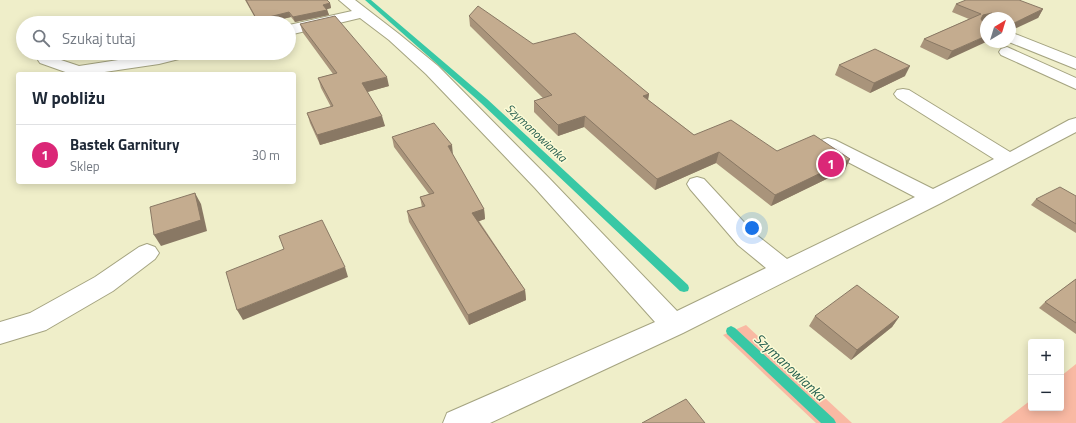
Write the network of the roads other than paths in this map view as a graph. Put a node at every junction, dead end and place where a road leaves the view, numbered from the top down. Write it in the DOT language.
graph roads {
  1 [pos="346,0"];
  2 [pos="362,13"];
  3 [pos="296,28"];
  4 [pos="1016,46"];
  5 [pos="1015,48"];
  6 [pos="46,60"];
  7 [pos="152,60"];
  8 [pos="1076,64"];
  9 [pos="1076,84"];
  10 [pos="903,94"];
  11 [pos="1076,124"];
  12 [pos="828,144"];
  13 [pos="1009,160"];
  14 [pos="697,184"];
  15 [pos="933,198"];
  16 [pos="147,253"];
  17 [pos="785,270"];
  18 [pos="674,325"];
  19 [pos="0,333"];
  20 [pos="458,423"];
  1 -- 2 [label="street"];
  2 -- 3 [label="street"];
  2 -- 18 [label="street"];
  4 -- 8 [label="street"];
  5 -- 9 [label="street"];
  6 -- 7 [label="street"];
  10 -- 13 [label="street"];
  11 -- 13 [label="street"];
  12 -- 15 [label="street"];
  13 -- 15 [label="street"];
  14 -- 17 [label="street"];
  15 -- 17 [label="street"];
  16 -- 19 [label="street"];
  17 -- 18 [label="street"];
  18 -- 20 [label="street"];
}
